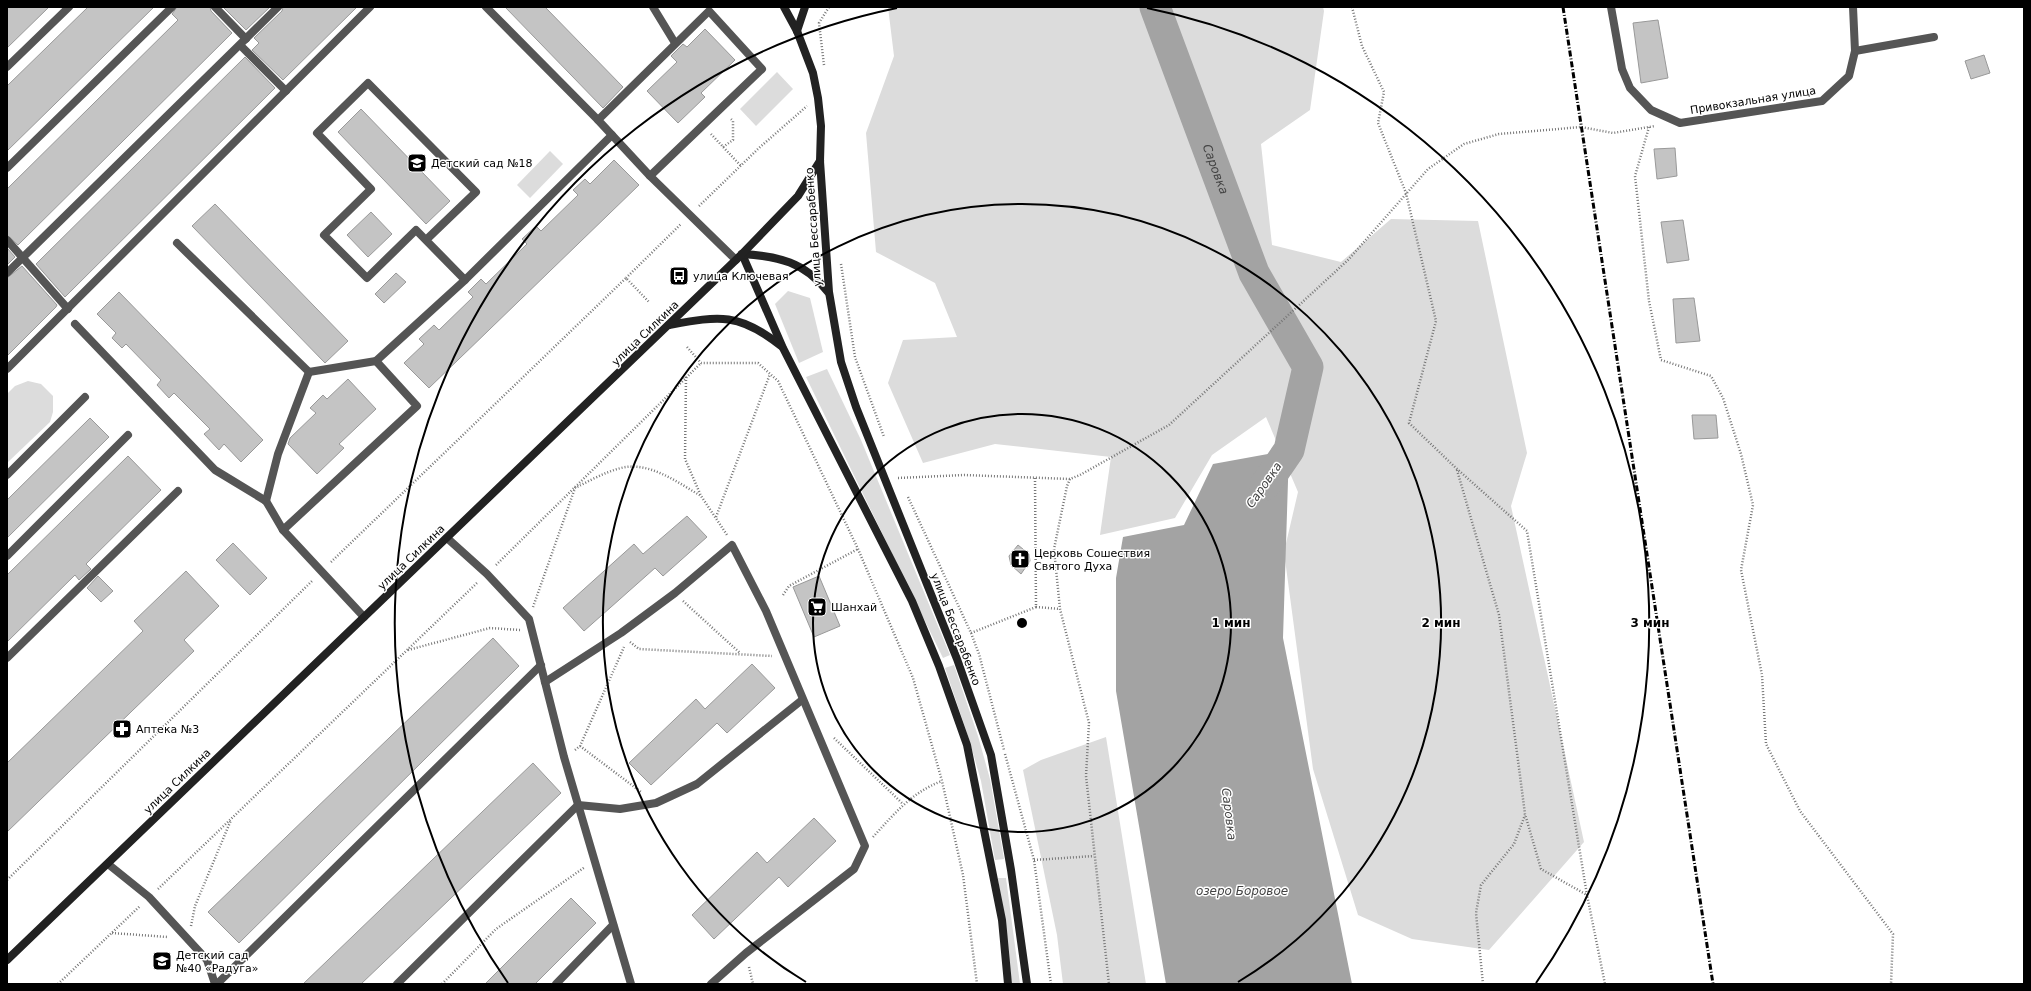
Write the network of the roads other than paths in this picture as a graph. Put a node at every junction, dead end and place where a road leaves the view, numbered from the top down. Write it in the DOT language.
graph roads {
  1 [pos="69,7"];
  2 [pos="172,7"];
  3 [pos="215,7"];
  4 [pos="278,7"];
  5 [pos="370,7"];
  6 [pos="486,7"];
  7 [pos="653,7"];
  8 [pos="784,7"];
  9 [pos="805,7"];
  10 [pos="1611,7"];
  11 [pos="1853,7"];
  12 [pos="797,31"];
  13 [pos="1934,37"];
  14 [pos="243,42"];
  15 [pos="675,43"];
  16 [pos="1855,51"];
  17 [pos="7,67"];
  18 [pos="286,91"];
  19 [pos="598,120"];
  20 [pos="612,135"];
  21 [pos="820,161"];
  22 [pos="7,168"];
  23 [pos="650,176"];
  24 [pos="7,240"];
  25 [pos="426,240"];
  26 [pos="177,243"];
  27 [pos="23,257"];
  28 [pos="739,257"];
  29 [pos="7,273"];
  30 [pos="465,280"];
  31 [pos="829,292"];
  32 [pos="68,309"];
  33 [pos="75,324"];
  34 [pos="668,325"];
  35 [pos="783,348"];
  36 [pos="376,361"];
  37 [pos="7,369"];
  38 [pos="309,372"];
  39 [pos="85,397"];
  40 [pos="128,435"];
  41 [pos="7,475"];
  42 [pos="178,491"];
  43 [pos="266,501"];
  44 [pos="283,530"];
  45 [pos="447,538"];
  46 [pos="7,556"];
  47 [pos="364,618"];
  48 [pos="7,658"];
  49 [pos="541,665"];
  50 [pos="545,682"];
  51 [pos="802,700"];
  52 [pos="578,805"];
  53 [pos="108,864"];
  54 [pos="614,925"];
  55 [pos="7,960"];
  56 [pos="216,984"];
  57 [pos="397,984"];
  58 [pos="556,984"];
  59 [pos="631,984"];
  60 [pos="712,984"];
  61 [pos="1008,984"];
  62 [pos="1027,984"];
  1 -- 17 [label="street"];
  2 -- 22 [label="street"];
  3 -- 14 [label="street"];
  4 -- 14 [label="street"];
  5 -- 18 [label="street"];
  6 -- 19 [label="street"];
  7 -- 15 [label="street"];
  8 -- 12 [label="main road, улица Бессарабенко"];
  9 -- 12 [label="main road"];
  10 -- 16 [label="street, Привокзальная улица"];
  11 -- 16 [label="street, Привокзальная улица"];
  12 -- 21 [label="main road, улица Бессарабенко"];
  13 -- 16 [label="street"];
  14 -- 18 [label="street"];
  14 -- 27 [label="street"];
  15 -- 19 [label="street"];
  15 -- 23 [label="street"];
  18 -- 32 [label="street"];
  19 -- 20 [label="street"];
  20 -- 23 [label="street"];
  20 -- 30 [label="street"];
  21 -- 28 [label="main road, улица Силкина"];
  21 -- 31 [label="main road, улица Бессарабенко"];
  23 -- 28 [label="street"];
  24 -- 27 [label="street"];
  25 -- 25 [label="street"];
  25 -- 30 [label="street"];
  26 -- 38 [label="street"];
  27 -- 29 [label="street"];
  27 -- 32 [label="street"];
  28 -- 31 [label="main road, улица Бессарабенко"];
  28 -- 34 [label="main road, улица Силкина"];
  28 -- 35 [label="main road"];
  30 -- 36 [label="street"];
  31 -- 62 [label="main road, улица Бессарабенко"];
  32 -- 37 [label="street"];
  33 -- 43 [label="street"];
  34 -- 35 [label="main road"];
  34 -- 45 [label="main road, улица Силкина"];
  35 -- 61 [label="main road"];
  36 -- 38 [label="street"];
  36 -- 44 [label="street"];
  38 -- 43 [label="street"];
  39 -- 41 [label="street"];
  40 -- 46 [label="street"];
  42 -- 48 [label="street"];
  43 -- 44 [label="street"];
  44 -- 47 [label="street"];
  45 -- 47 [label="main road, улица Силкина"];
  45 -- 49 [label="street"];
  47 -- 53 [label="main road, улица Силкина"];
  49 -- 50 [label="street"];
  49 -- 56 [label="street"];
  50 -- 51 [label="street"];
  50 -- 52 [label="street"];
  51 -- 52 [label="street"];
  51 -- 60 [label="street"];
  52 -- 54 [label="street"];
  52 -- 57 [label="street"];
  53 -- 55 [label="main road, улица Силкина"];
  53 -- 56 [label="street"];
  54 -- 58 [label="street"];
  54 -- 59 [label="street"];
}
